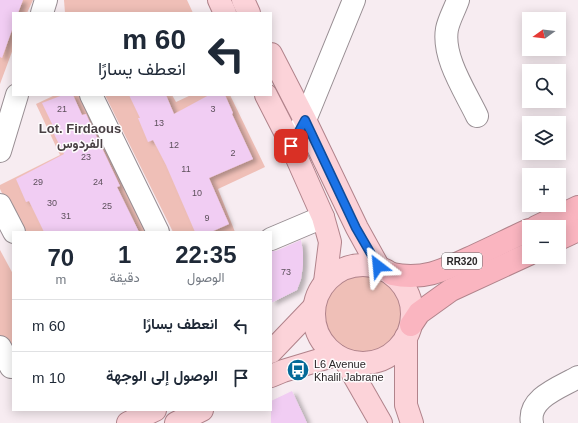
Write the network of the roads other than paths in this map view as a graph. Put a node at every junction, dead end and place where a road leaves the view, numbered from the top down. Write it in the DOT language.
graph roads {
  1 [pos="219,0"];
  2 [pos="243,0"];
  3 [pos="354,0"];
  4 [pos="458,0"];
  5 [pos="225,12"];
  6 [pos="249,12"];
  7 [pos="272,56"];
  8 [pos="17,96"];
  9 [pos="91,96"];
  10 [pos="266,96"];
  11 [pos="476,116"];
  12 [pos="305,120"];
  13 [pos="291,146"];
  14 [pos="0,151"];
  15 [pos="0,205"];
  16 [pos="578,207"];
  17 [pos="322,217"];
  18 [pos="551,220"];
  19 [pos="578,230"];
  20 [pos="13,231"];
  21 [pos="158,231"];
  22 [pos="522,233"];
  23 [pos="566,236"];
  24 [pos="272,239"];
  25 [pos="522,257"];
  26 [pos="385,270"];
  27 [pos="325,282"];
  28 [pos="314,306"];
  29 [pos="409,331"];
  30 [pos="0,347"];
  31 [pos="272,351"];
  32 [pos="341,357"];
  33 [pos="8,369"];
  34 [pos="272,376"];
  35 [pos="578,377"];
  36 [pos="152,411"];
  37 [pos="200,411"];
  38 [pos="128,423"];
  39 [pos="176,423"];
  40 [pos="381,423"];
  41 [pos="412,423"];
  42 [pos="532,423"];
  1 -- 5 [label="main road"];
  2 -- 6 [label="main road"];
  3 -- 12 [label="street"];
  4 -- 11 [label="street"];
  7 -- 12 [label="main road"];
  8 -- 14 [label="street"];
  9 -- 21 [label="street"];
  10 -- 13 [label="main road"];
  12 -- 13 [label="street"];
  12 -- 26 [label="main road"];
  13 -- 17 [label="main road"];
  15 -- 20 [label="street"];
  16 -- 18 [label="highway"];
  17 -- 24 [label="street"];
  17 -- 27 [label="main road"];
  19 -- 23 [label="highway"];
  22 -- 26 [label="highway, RR320"];
  25 -- 29 [label="highway, RR320"];
  26 -- 27 [label="main road, RR320"];
  26 -- 29 [label="main road"];
  27 -- 28 [label="main road, RR320"];
  28 -- 31 [label="main road, RR320"];
  28 -- 32 [label="main road, RR320"];
  29 -- 32 [label="main road, RR320"];
  29 -- 41 [label="main road"];
  30 -- 33 [label="street"];
  32 -- 34 [label="main road, RR320"];
  32 -- 40 [label="main road"];
  35 -- 42 [label="street"];
  36 -- 38 [label="main road"];
  37 -- 39 [label="main road"];
}
